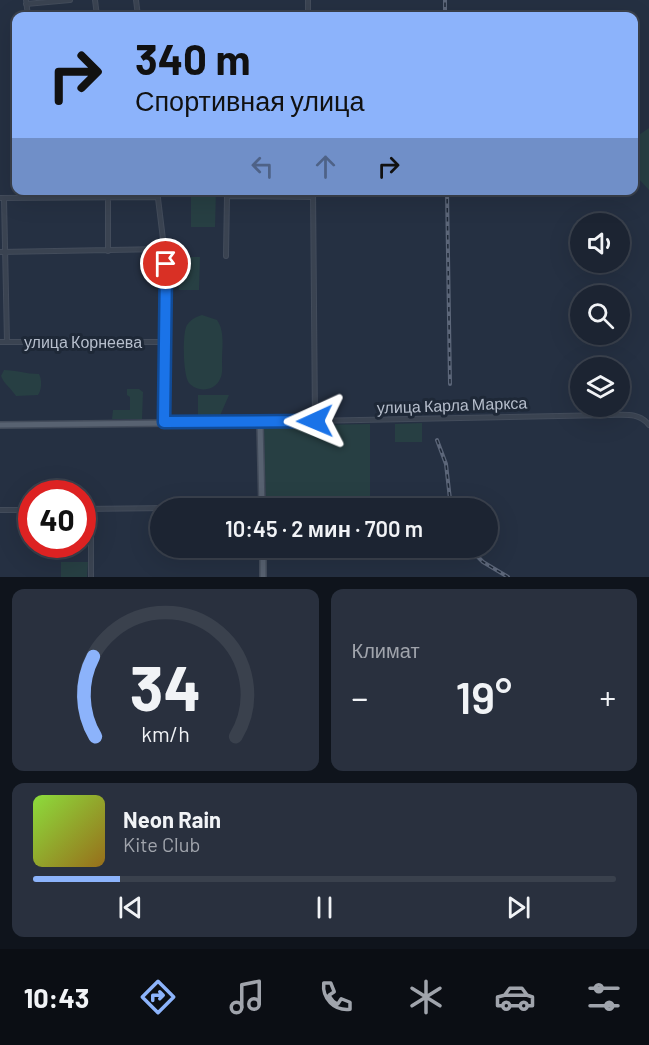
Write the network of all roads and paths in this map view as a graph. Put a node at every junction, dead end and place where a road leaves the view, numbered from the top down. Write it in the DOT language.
graph roads {
  1 [pos="70,0"];
  2 [pos="26,2"];
  3 [pos="108,196"];
  4 [pos="157,196"];
  5 [pos="313,197"];
  6 [pos="2,198"];
  7 [pos="37,198"];
  8 [pos="164,249"];
  9 [pos="108,251"];
  10 [pos="2,252"];
  11 [pos="226,256"];
  12 [pos="0,342"];
  13 [pos="7,342"];
  14 [pos="165,342"];
  15 [pos="315,421"];
  16 [pos="164,422"];
  17 [pos="260,422"];
  18 [pos="0,425"];
  19 [pos="649,425"];
  20 [pos="262,498"];
  21 [pos="96,509"];
  22 [pos="150,509"];
  23 [pos="0,510"];
  24 [pos="18,510"];
  25 [pos="91,558"];
  26 [pos="263,558"];
  27 [pos="91,577"];
  28 [pos="263,577"];
  1 -- 2 [label="street"];
  3 -- 4 [label="street"];
  3 -- 7 [label="street"];
  3 -- 9 [label="street"];
  4 -- 8 [label="street"];
  5 -- 11 [label="street"];
  5 -- 15 [label="street"];
  6 -- 7 [label="street"];
  6 -- 10 [label="street"];
  8 -- 9 [label="street"];
  8 -- 14 [label="street"];
  9 -- 10 [label="street"];
  10 -- 13 [label="street"];
  12 -- 13 [label="street, улица Корнеева"];
  13 -- 14 [label="street, улица Корнеева"];
  14 -- 16 [label="street"];
  15 -- 17 [label="street, улица Карла Маркса"];
  15 -- 19 [label="street, улица Карла Маркса"];
  16 -- 17 [label="main road, улица Карла Маркса"];
  16 -- 18 [label="main road, улица Карла Маркса"];
  17 -- 20 [label="main road"];
  21 -- 22 [label="street"];
  23 -- 24 [label="street"];
  25 -- 27 [label="street"];
  26 -- 28 [label="main road"];
}
